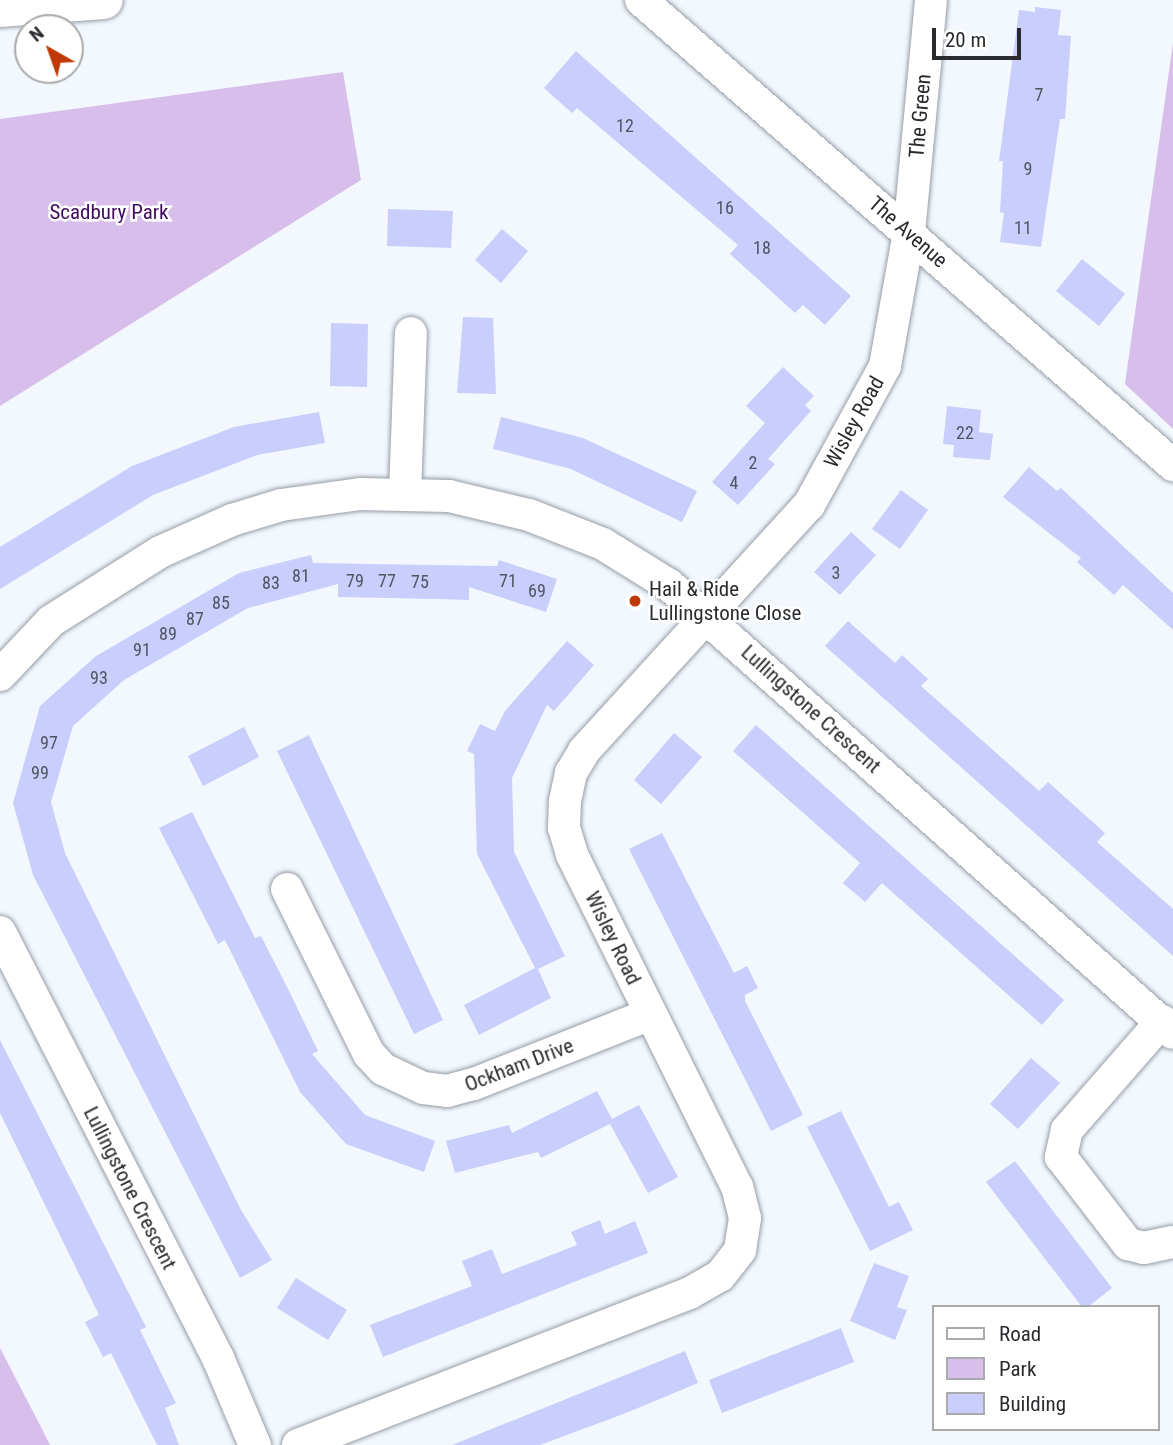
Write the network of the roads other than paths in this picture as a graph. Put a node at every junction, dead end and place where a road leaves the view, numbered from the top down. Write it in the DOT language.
graph roads {
  1 [pos="19,0"];
  2 [pos="104,0"];
  3 [pos="641,0"];
  4 [pos="931,0"];
  5 [pos="0,6"];
  6 [pos="909,233"];
  7 [pos="411,333"];
  8 [pos="1173,465"];
  9 [pos="405,494"];
  10 [pos="707,617"];
  11 [pos="0,675"];
  12 [pos="287,889"];
  13 [pos="0,932"];
  14 [pos="650,1014"];
  15 [pos="1167,1027"];
  16 [pos="1173,1242"];
  17 [pos="255,1445"];
  18 [pos="298,1445"];
  1 -- 5 [label="highway"];
  2 -- 5 [label="highway"];
  3 -- 6 [label="street, The Avenue"];
  4 -- 6 [label="street, The Green"];
  6 -- 8 [label="street, The Avenue"];
  6 -- 10 [label="street, Wisley Road"];
  7 -- 9 [label="street"];
  9 -- 10 [label="street, Lullingstone Crescent"];
  9 -- 11 [label="street, Lullingstone Crescent"];
  10 -- 14 [label="street, Wisley Road"];
  10 -- 15 [label="street, Lullingstone Crescent"];
  12 -- 14 [label="street, Ockham Drive"];
  13 -- 17 [label="street, Lullingstone Crescent"];
  14 -- 18 [label="street, Wisley Road"];
  15 -- 16 [label="street, Lullingstone Crescent"];
}
